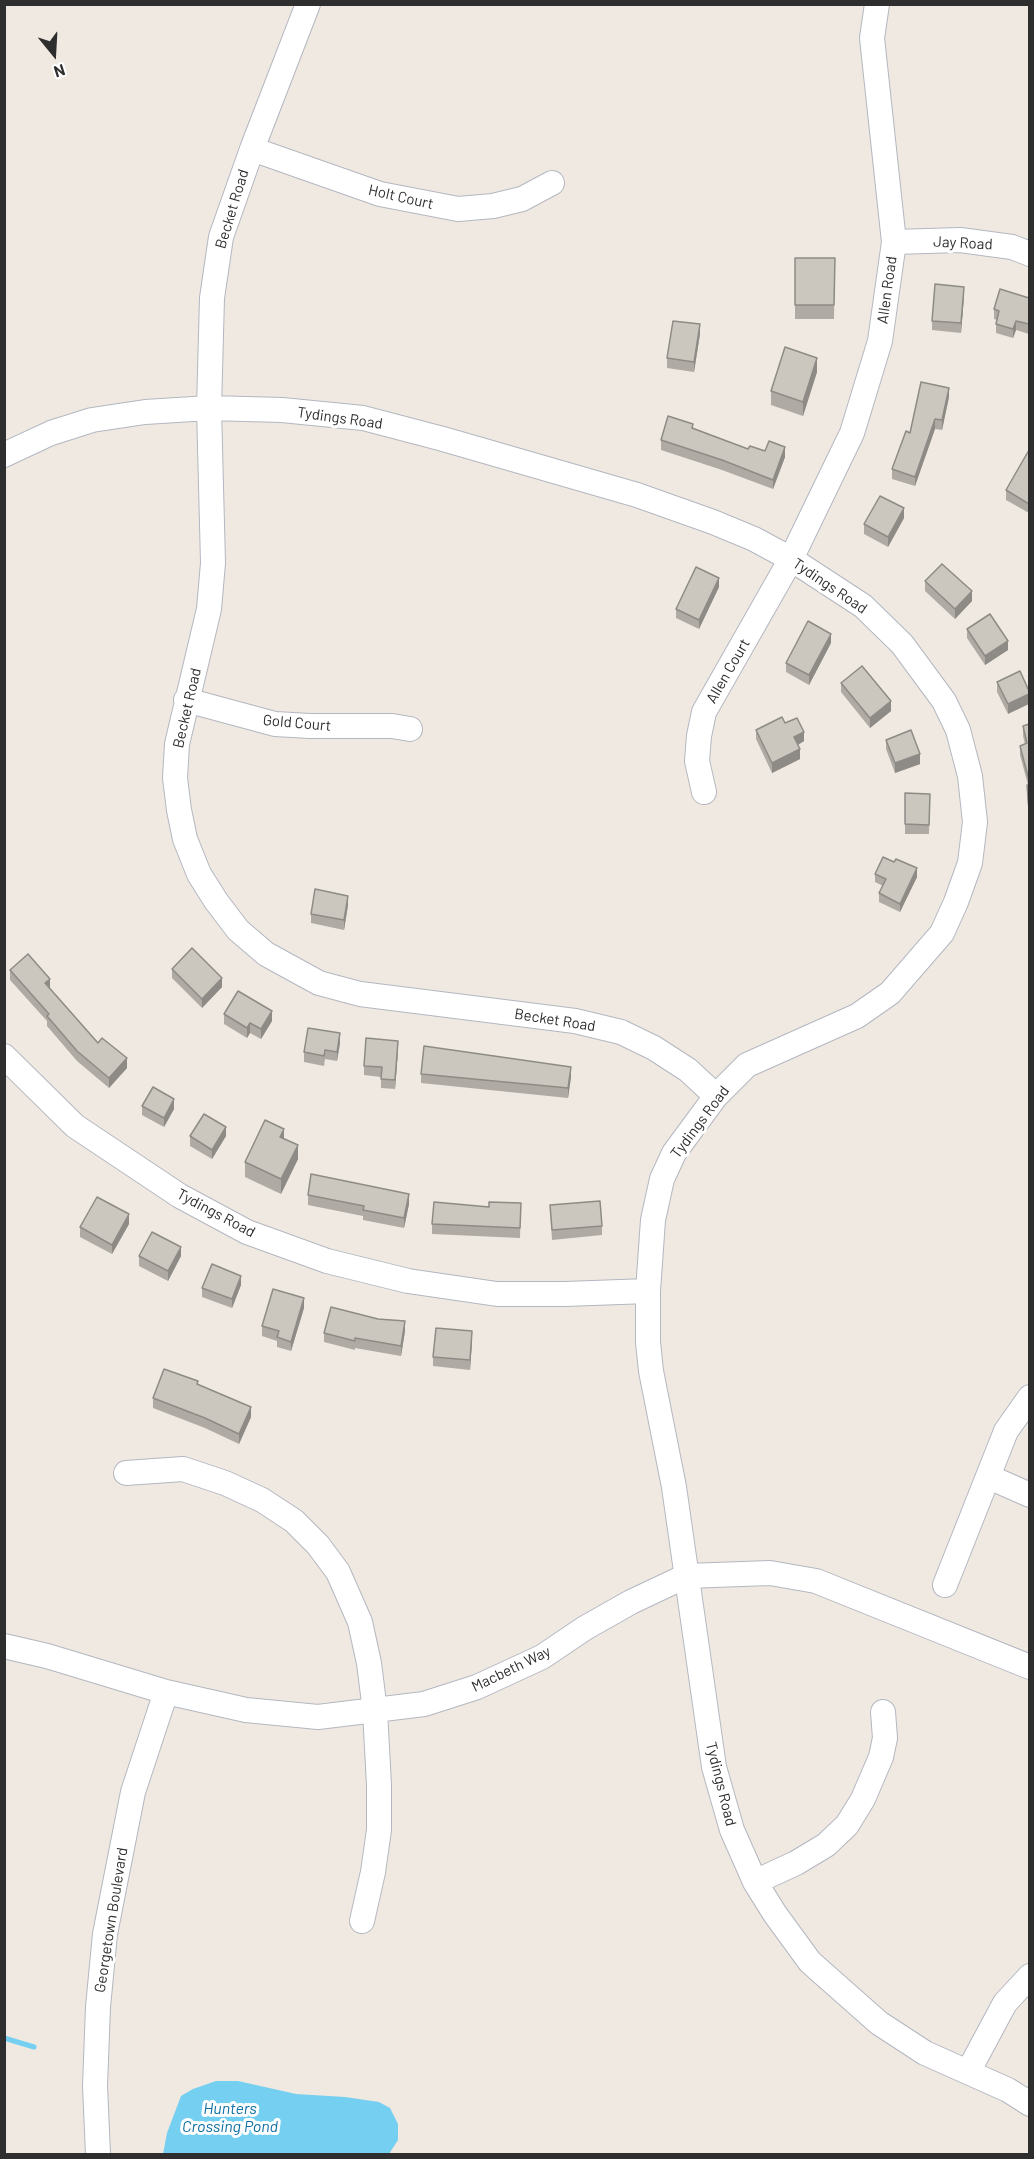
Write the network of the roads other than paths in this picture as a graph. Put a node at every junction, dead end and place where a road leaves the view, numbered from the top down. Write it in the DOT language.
graph roads {
  1 [pos="308,4"];
  2 [pos="878,4"];
  3 [pos="252,148"];
  4 [pos="552,183"];
  5 [pos="894,242"];
  6 [pos="1029,255"];
  7 [pos="209,408"];
  8 [pos="4,455"];
  9 [pos="791,559"];
  10 [pos="186,700"];
  11 [pos="410,729"];
  12 [pos="704,792"];
  13 [pos="4,1056"];
  14 [pos="716,1096"];
  15 [pos="648,1291"];
  16 [pos="1029,1397"];
  17 [pos="126,1473"];
  18 [pos="989,1477"];
  19 [pos="1029,1495"];
  20 [pos="686,1576"];
  21 [pos="945,1585"];
  22 [pos="4,1646"];
  23 [pos="1029,1667"];
  24 [pos="165,1692"];
  25 [pos="375,1711"];
  26 [pos="883,1712"];
  27 [pos="755,1882"];
  28 [pos="362,1921"];
  29 [pos="1029,1976"];
  30 [pos="968,2072"];
  31 [pos="1029,2104"];
  32 [pos="98,2154"];
  1 -- 3 [label="street, Becket Road"];
  2 -- 5 [label="street, Allen Road"];
  3 -- 4 [label="street, Holt Court"];
  3 -- 7 [label="street, Becket Road"];
  5 -- 6 [label="street, Jay Road"];
  5 -- 9 [label="street, Allen Road"];
  7 -- 8 [label="street, Tydings Road"];
  7 -- 9 [label="street, Tydings Road"];
  7 -- 10 [label="street, Becket Road"];
  9 -- 12 [label="street, Allen Court"];
  9 -- 14 [label="street, Tydings Road"];
  10 -- 11 [label="street, Gold Court"];
  10 -- 14 [label="street, Becket Road"];
  13 -- 15 [label="street, Tydings Road"];
  14 -- 15 [label="street, Tydings Road"];
  15 -- 20 [label="street, Tydings Road"];
  16 -- 18 [label="street"];
  17 -- 25 [label="street"];
  18 -- 19 [label="street"];
  18 -- 21 [label="street"];
  20 -- 23 [label="street, Macbeth Way"];
  20 -- 25 [label="street, Macbeth Way"];
  20 -- 27 [label="street, Tydings Road"];
  22 -- 24 [label="street, Macbeth Way"];
  24 -- 25 [label="street, Macbeth Way"];
  24 -- 32 [label="street, Georgetown Boulevard"];
  25 -- 28 [label="street"];
  26 -- 27 [label="street"];
  27 -- 30 [label="street, Tydings Road"];
  29 -- 30 [label="street"];
  30 -- 31 [label="street, Tydings Road"];
}
